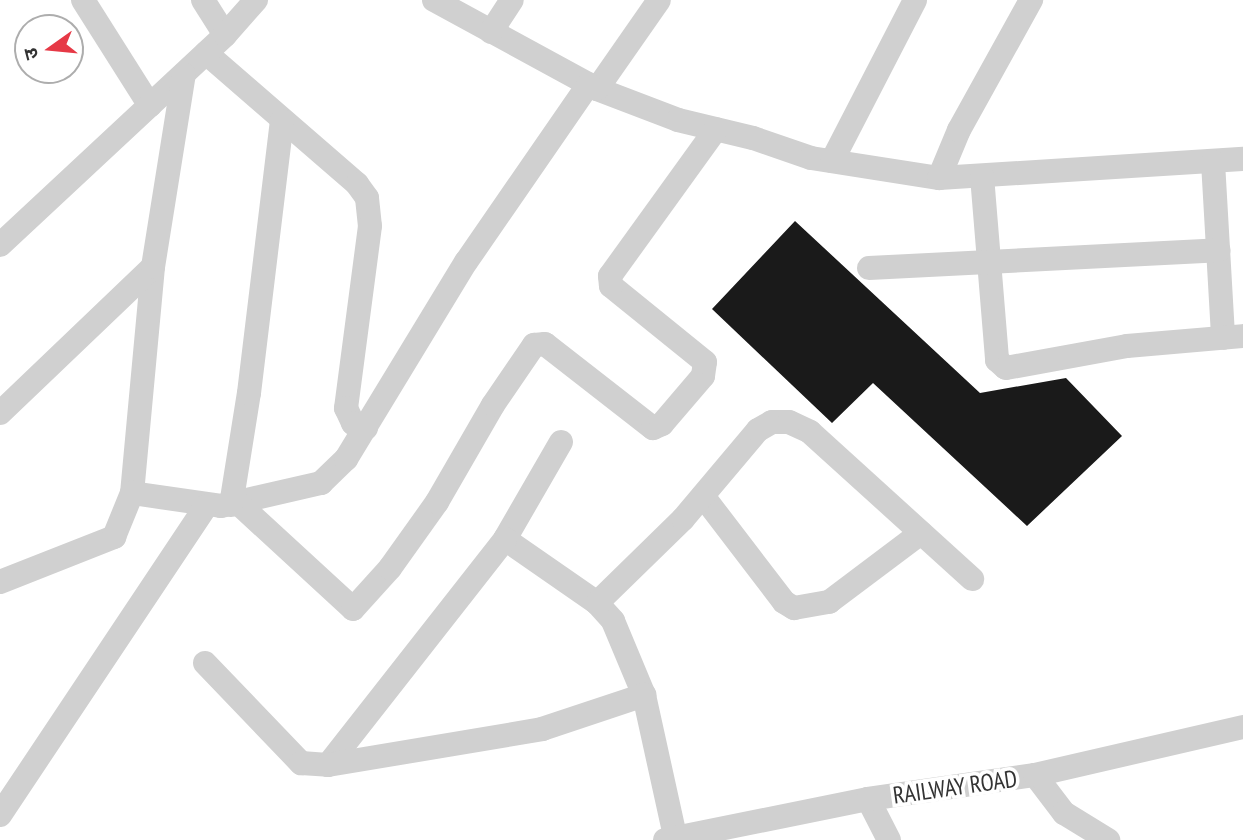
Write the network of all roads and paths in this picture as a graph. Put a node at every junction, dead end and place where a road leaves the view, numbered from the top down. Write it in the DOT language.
graph roads {
  1 [pos="83,0"];
  2 [pos="203,0"];
  3 [pos="256,0"];
  4 [pos="434,0"];
  5 [pos="512,0"];
  6 [pos="659,0"];
  7 [pos="915,0"];
  8 [pos="1031,0"];
  9 [pos="491,32"];
  10 [pos="225,35"];
  11 [pos="206,53"];
  12 [pos="184,74"];
  13 [pos="593,86"];
  14 [pos="150,106"];
  15 [pos="282,121"];
  16 [pos="716,129"];
  17 [pos="1243,159"];
  18 [pos="831,161"];
  19 [pos="1213,162"];
  20 [pos="982,176"];
  21 [pos="939,178"];
  22 [pos="0,245"];
  23 [pos="1219,250"];
  24 [pos="990,260"];
  25 [pos="153,267"];
  26 [pos="869,268"];
  27 [pos="1233,337"];
  28 [pos="0,413"];
  29 [pos="366,428"];
  30 [pos="561,442"];
  31 [pos="132,494"];
  32 [pos="703,496"];
  33 [pos="235,504"];
  34 [pos="206,506"];
  35 [pos="921,533"];
  36 [pos="505,539"];
  37 [pos="972,579"];
  38 [pos="0,582"];
  39 [pos="597,603"];
  40 [pos="205,663"];
  41 [pos="643,695"];
  42 [pos="1243,727"];
  43 [pos="328,765"];
  44 [pos="1035,775"];
  45 [pos="868,799"];
  46 [pos="0,815"];
  47 [pos="672,839"];
  48 [pos="889,840"];
  49 [pos="1108,840"];
  1 -- 14 [label="street"];
  2 -- 10 [label="street"];
  3 -- 10 [label="street"];
  4 -- 9 [label="street"];
  5 -- 9 [label="street"];
  6 -- 13 [label="street"];
  7 -- 18 [label="street"];
  8 -- 21 [label="street"];
  9 -- 13 [label="street"];
  10 -- 11 [label="street"];
  11 -- 12 [label="street"];
  11 -- 15 [label="street"];
  12 -- 14 [label="street"];
  12 -- 25 [label="street"];
  13 -- 16 [label="street"];
  13 -- 29 [label="street"];
  14 -- 22 [label="street"];
  15 -- 29 [label="street"];
  15 -- 33 [label="street"];
  16 -- 18 [label="street"];
  16 -- 33 [label="street"];
  17 -- 19 [label="street"];
  18 -- 21 [label="street"];
  19 -- 20 [label="street"];
  19 -- 23 [label="street"];
  20 -- 21 [label="street"];
  20 -- 24 [label="street"];
  23 -- 24 [label="street"];
  23 -- 27 [label="street"];
  24 -- 26 [label="street"];
  24 -- 27 [label="street"];
  25 -- 28 [label="street"];
  25 -- 31 [label="street"];
  29 -- 33 [label="street"];
  30 -- 36 [label="street"];
  31 -- 34 [label="street"];
  31 -- 38 [label="street"];
  32 -- 35 [label="street"];
  32 -- 35 [label="street"];
  32 -- 39 [label="street"];
  33 -- 34 [label="street"];
  34 -- 46 [label="street"];
  35 -- 37 [label="street"];
  36 -- 39 [label="street"];
  36 -- 43 [label="street"];
  39 -- 41 [label="street"];
  40 -- 43 [label="street"];
  41 -- 43 [label="street"];
  41 -- 47 [label="street"];
  42 -- 44 [label="street, RAILWAY ROAD"];
  44 -- 45 [label="street, RAILWAY ROAD"];
  44 -- 49 [label="street"];
  45 -- 47 [label="street, RAILWAY ROAD"];
  45 -- 48 [label="street"];
}
